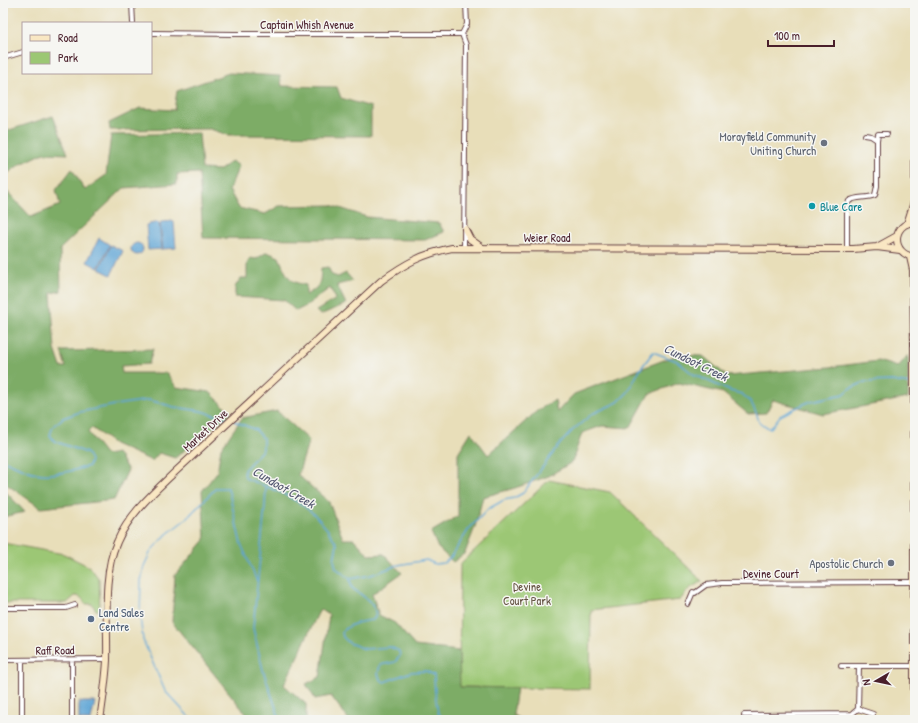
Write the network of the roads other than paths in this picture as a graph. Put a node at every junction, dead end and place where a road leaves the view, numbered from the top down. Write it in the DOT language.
graph roads {
  1 [pos="132,3"];
  2 [pos="466,3"];
  3 [pos="132,22"];
  4 [pos="152,33"];
  5 [pos="462,34"];
  6 [pos="22,52"];
  7 [pos="3,58"];
  8 [pos="887,134"];
  9 [pos="865,135"];
  10 [pos="915,139"];
  11 [pos="877,140"];
  12 [pos="915,201"];
  13 [pos="915,222"];
  14 [pos="907,224"];
  15 [pos="465,229"];
  16 [pos="897,236"];
  17 [pos="877,247"];
  18 [pos="464,248"];
  19 [pos="483,248"];
  20 [pos="847,248"];
  21 [pos="900,250"];
  22 [pos="913,257"];
  23 [pos="915,348"];
  24 [pos="913,582"];
  25 [pos="688,604"];
  26 [pos="75,605"];
  27 [pos="3,608"];
  28 [pos="107,659"];
  29 [pos="3,660"];
  30 [pos="72,660"];
  31 [pos="22,661"];
  32 [pos="841,666"];
  33 [pos="859,666"];
  34 [pos="914,666"];
  35 [pos="858,709"];
  36 [pos="914,713"];
  37 [pos="873,714"];
  38 [pos="744,715"];
  39 [pos="799,715"];
  40 [pos="22,720"];
  41 [pos="72,720"];
  42 [pos="100,720"];
  43 [pos="799,720"];
  44 [pos="914,720"];
  1 -- 3 [label="street"];
  2 -- 5 [label="street"];
  4 -- 5 [label="street, Captain Whish Avenue"];
  5 -- 15 [label="street"];
  6 -- 7 [label="street"];
  8 -- 11 [label="street"];
  9 -- 11 [label="street"];
  10 -- 12 [label="street"];
  11 -- 20 [label="street"];
  12 -- 14 [label="street"];
  13 -- 14 [label="street"];
  14 -- 16 [label="street"];
  15 -- 18 [label="street"];
  15 -- 19 [label="street"];
  16 -- 17 [label="street, Weier Road"];
  16 -- 21 [label="street"];
  17 -- 20 [label="street, Weier Road"];
  17 -- 21 [label="street, Weier Road"];
  18 -- 19 [label="street, Weier Road"];
  18 -- 28 [label="street, Market Drive"];
  19 -- 20 [label="street, Weier Road"];
  21 -- 22 [label="street"];
  22 -- 23 [label="street"];
  23 -- 24 [label="street"];
  24 -- 25 [label="street, Devine Court"];
  24 -- 34 [label="street"];
  26 -- 27 [label="street"];
  28 -- 30 [label="street, Raff Road"];
  28 -- 42 [label="street, Market Drive"];
  29 -- 31 [label="street, Raff Road"];
  30 -- 31 [label="street, Raff Road"];
  30 -- 41 [label="street"];
  31 -- 40 [label="street"];
  32 -- 33 [label="street"];
  33 -- 34 [label="street"];
  33 -- 35 [label="street"];
  34 -- 36 [label="street"];
  35 -- 37 [label="street"];
  35 -- 39 [label="street"];
  36 -- 44 [label="street"];
  38 -- 39 [label="street"];
  39 -- 43 [label="street"];
}
